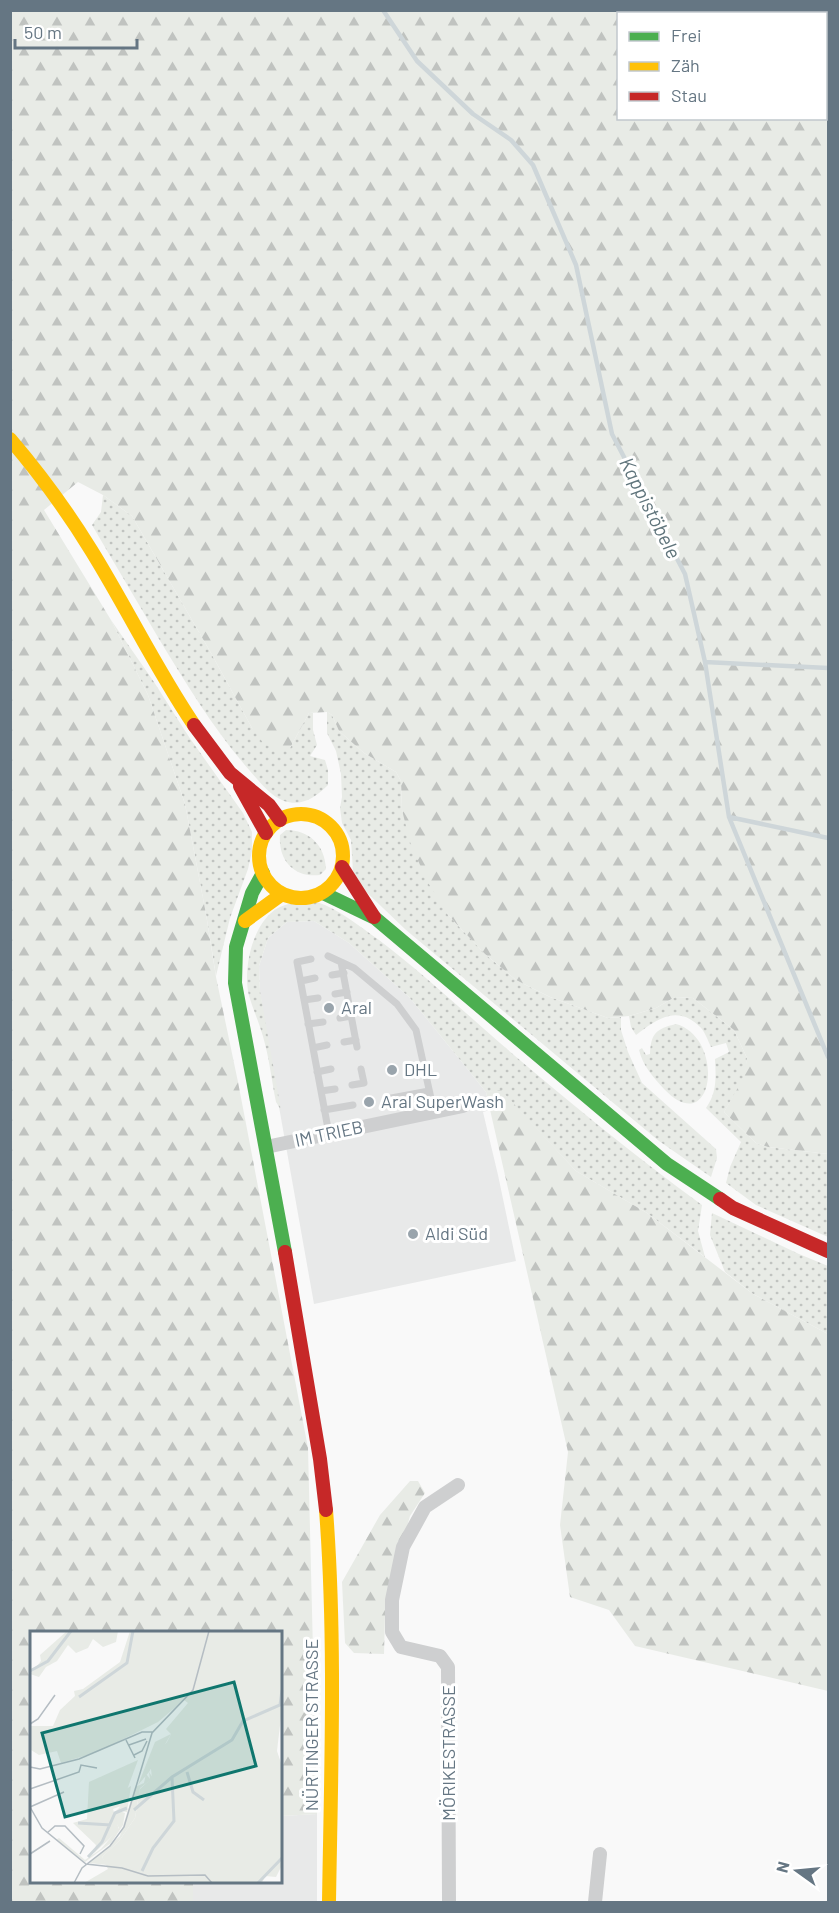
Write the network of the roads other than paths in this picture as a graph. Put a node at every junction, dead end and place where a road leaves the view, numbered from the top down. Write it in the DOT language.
graph roads {
  1 [pos="10,439"];
  2 [pos="237,780"];
  3 [pos="280,820"];
  4 [pos="266,833"];
  5 [pos="342,867"];
  6 [pos="262,873"];
  7 [pos="322,893"];
  8 [pos="282,894"];
  9 [pos="375,918"];
  10 [pos="245,921"];
  11 [pos="328,956"];
  12 [pos="311,959"];
  13 [pos="342,962"];
  14 [pos="344,973"];
  15 [pos="332,975"];
  16 [pos="315,978"];
  17 [pos="301,981"];
  18 [pos="347,992"];
  19 [pos="335,994"];
  20 [pos="318,998"];
  21 [pos="304,1000"];
  22 [pos="351,1016"];
  23 [pos="340,1018"];
  24 [pos="323,1022"];
  25 [pos="308,1024"];
  26 [pos="344,1042"];
  27 [pos="327,1045"];
  28 [pos="313,1048"];
  29 [pos="332,1069"];
  30 [pos="361,1069"];
  31 [pos="317,1072"];
  32 [pos="352,1085"];
  33 [pos="335,1089"];
  34 [pos="321,1091"];
  35 [pos="429,1091"];
  36 [pos="386,1099"];
  37 [pos="353,1105"];
  38 [pos="463,1106"];
  39 [pos="324,1110"];
  40 [pos="434,1112"];
  41 [pos="328,1134"];
  42 [pos="266,1147"];
  43 [pos="828,1251"];
  44 [pos="458,1485"];
  45 [pos="600,1854"];
  46 [pos="329,1902"];
  47 [pos="449,1902"];
  48 [pos="595,1902"];
  1 -- 2 [label="main road"];
  2 -- 3 [label="main road"];
  2 -- 4 [label="main road"];
  3 -- 4 [label="main road"];
  3 -- 5 [label="main road"];
  4 -- 6 [label="main road"];
  5 -- 7 [label="main road"];
  5 -- 9 [label="main road"];
  6 -- 8 [label="main road"];
  6 -- 10 [label="main road, NÜRTINGER STRASSE"];
  7 -- 8 [label="main road"];
  7 -- 9 [label="main road"];
  8 -- 10 [label="main road"];
  9 -- 43 [label="main road"];
  10 -- 42 [label="main road, NÜRTINGER STRASSE"];
  11 -- 13 [label="lane"];
  12 -- 17 [label="lane"];
  13 -- 14 [label="lane"];
  13 -- 35 [label="lane"];
  14 -- 15 [label="lane"];
  14 -- 18 [label="lane"];
  16 -- 17 [label="lane"];
  17 -- 21 [label="lane"];
  18 -- 19 [label="lane"];
  18 -- 22 [label="lane"];
  20 -- 21 [label="lane"];
  21 -- 25 [label="lane"];
  22 -- 23 [label="lane"];
  22 -- 26 [label="lane"];
  24 -- 25 [label="lane"];
  25 -- 28 [label="lane"];
  27 -- 28 [label="lane"];
  28 -- 31 [label="lane"];
  29 -- 31 [label="lane"];
  30 -- 32 [label="lane"];
  31 -- 34 [label="lane"];
  33 -- 34 [label="lane"];
  34 -- 39 [label="lane"];
  35 -- 36 [label="lane"];
  35 -- 40 [label="lane"];
  37 -- 39 [label="lane"];
  38 -- 40 [label="street, IM TRIEB"];
  39 -- 41 [label="lane"];
  40 -- 41 [label="street, IM TRIEB"];
  41 -- 42 [label="street, IM TRIEB"];
  42 -- 46 [label="main road, NÜRTINGER STRASSE"];
  44 -- 47 [label="street, MÖRIKESTRASSE"];
  45 -- 48 [label="street"];
}
